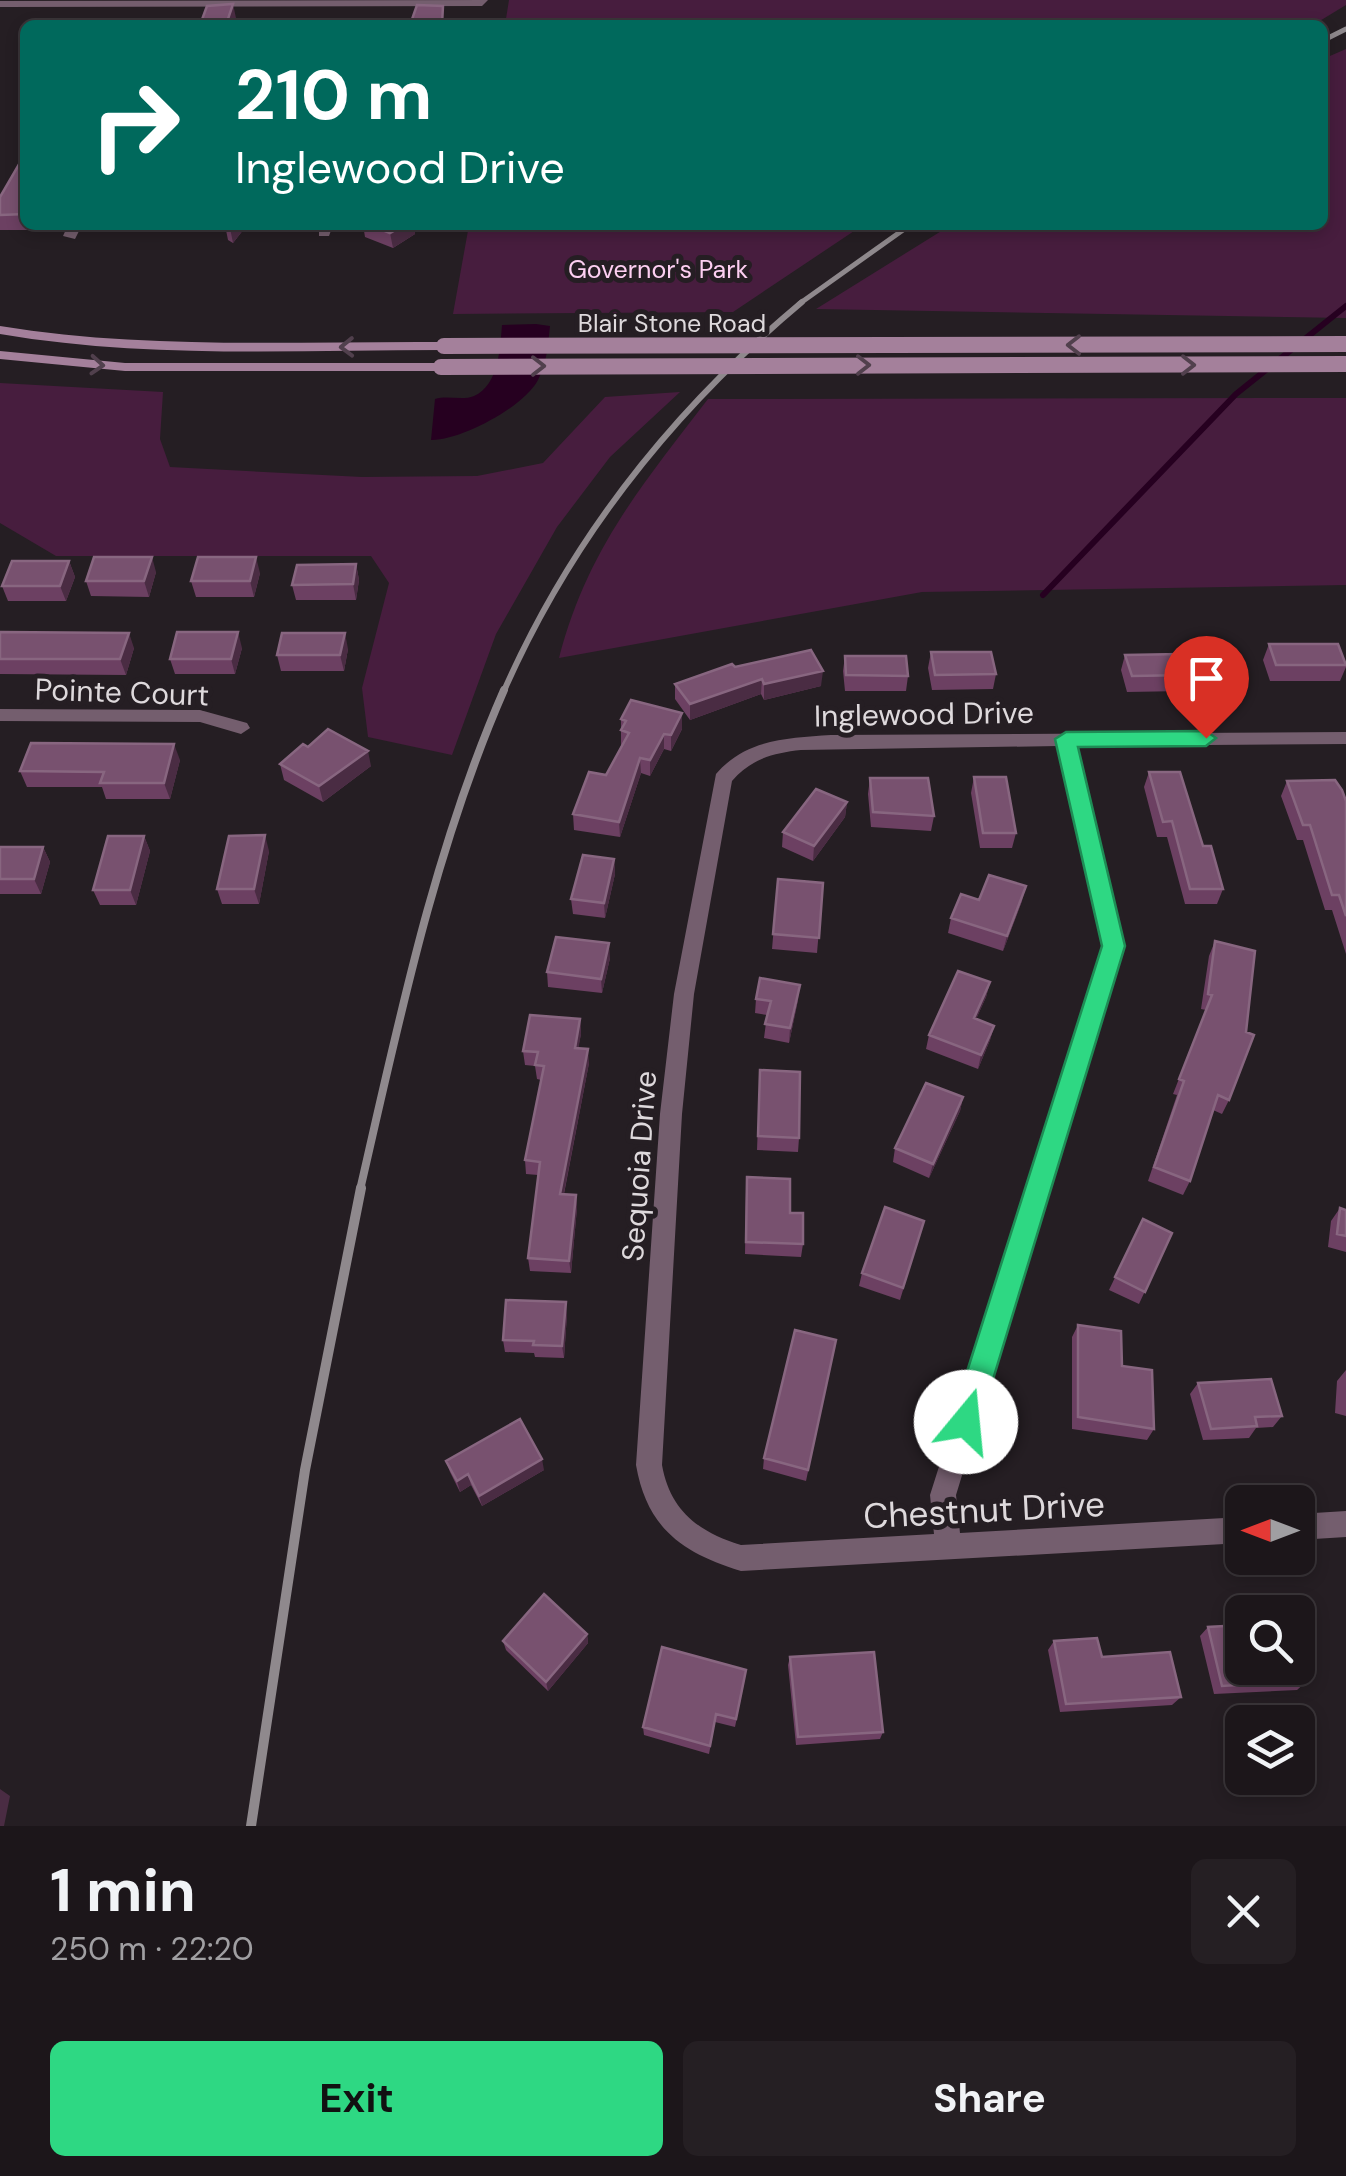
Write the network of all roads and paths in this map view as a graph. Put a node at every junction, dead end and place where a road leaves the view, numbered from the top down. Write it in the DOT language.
graph roads {
  1 [pos="66,2"];
  2 [pos="482,2"];
  3 [pos="0,4"];
  4 [pos="0,330"];
  5 [pos="1346,344"];
  6 [pos="238,347"];
  7 [pos="0,355"];
  8 [pos="1346,364"];
  9 [pos="232,367"];
  10 [pos="0,716"];
  11 [pos="241,728"];
  12 [pos="1346,738"];
  13 [pos="1066,739"];
  14 [pos="744,756"];
  15 [pos="1346,1524"];
  16 [pos="1315,1526"];
  17 [pos="1225,1531"];
  18 [pos="948,1547"];
  19 [pos="730,1555"];
  1 -- 2 [label="street"];
  1 -- 3 [label="street"];
  4 -- 6 [label="main road, Blair Stone Road"];
  5 -- 6 [label="main road, Blair Stone Road, one-way, bridge"];
  6 -- 9 [label="main road"];
  7 -- 9 [label="main road, Blair Stone Road, one-way"];
  9 -- 8 [label="main road, Blair Stone Road, one-way, bridge"];
  10 -- 11 [label="street, Pointe Court"];
  12 -- 13 [label="street, Inglewood Drive"];
  13 -- 14 [label="street, Inglewood Drive"];
  13 -- 18 [label="street"];
  14 -- 19 [label="street, Sequoia Drive"];
  15 -- 16 [label="street"];
  17 -- 18 [label="street, Chestnut Drive"];
  18 -- 19 [label="street, Chestnut Drive"];
}
